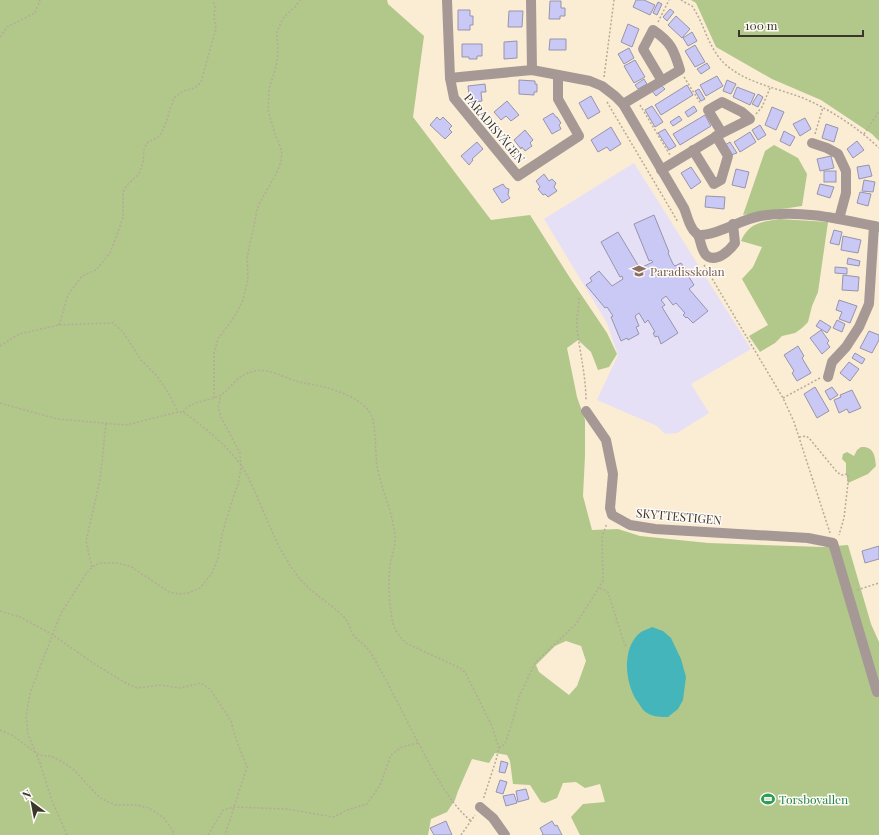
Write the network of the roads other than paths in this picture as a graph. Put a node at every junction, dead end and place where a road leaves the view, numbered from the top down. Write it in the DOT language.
graph roads {
  1 [pos="447,0"];
  2 [pos="531,0"];
  3 [pos="532,70"];
  4 [pos="558,75"];
  5 [pos="450,78"];
  6 [pos="662,81"];
  7 [pos="622,104"];
  8 [pos="719,134"];
  9 [pos="812,143"];
  10 [pos="693,150"];
  11 [pos="661,170"];
  12 [pos="839,219"];
  13 [pos="733,224"];
  14 [pos="877,227"];
  15 [pos="698,235"];
  16 [pos="875,292"];
  17 [pos="828,377"];
  18 [pos="586,411"];
  19 [pos="879,691"];
  20 [pos="480,807"];
  21 [pos="505,835"];
  1 -- 5 [label="street, PARADISVÄGEN"];
  2 -- 3 [label="street"];
  3 -- 4 [label="street, PARADISVÄGEN"];
  3 -- 5 [label="street, PARADISVÄGEN"];
  4 -- 5 [label="street, PARADISVÄGEN"];
  4 -- 7 [label="street, PARADISVÄGEN"];
  6 -- 6 [label="street"];
  6 -- 7 [label="street"];
  7 -- 11 [label="street, PARADISVÄGEN"];
  8 -- 8 [label="street"];
  8 -- 10 [label="street"];
  8 -- 10 [label="street"];
  9 -- 12 [label="street"];
  10 -- 11 [label="street"];
  11 -- 15 [label="street, PARADISVÄGEN"];
  12 -- 13 [label="street"];
  12 -- 14 [label="street"];
  13 -- 15 [label="street"];
  13 -- 15 [label="street, PARADISVÄGEN"];
  14 -- 16 [label="street"];
  16 -- 17 [label="street"];
  18 -- 19 [label="street, SKYTTESTIGEN"];
  20 -- 21 [label="street"];
}
